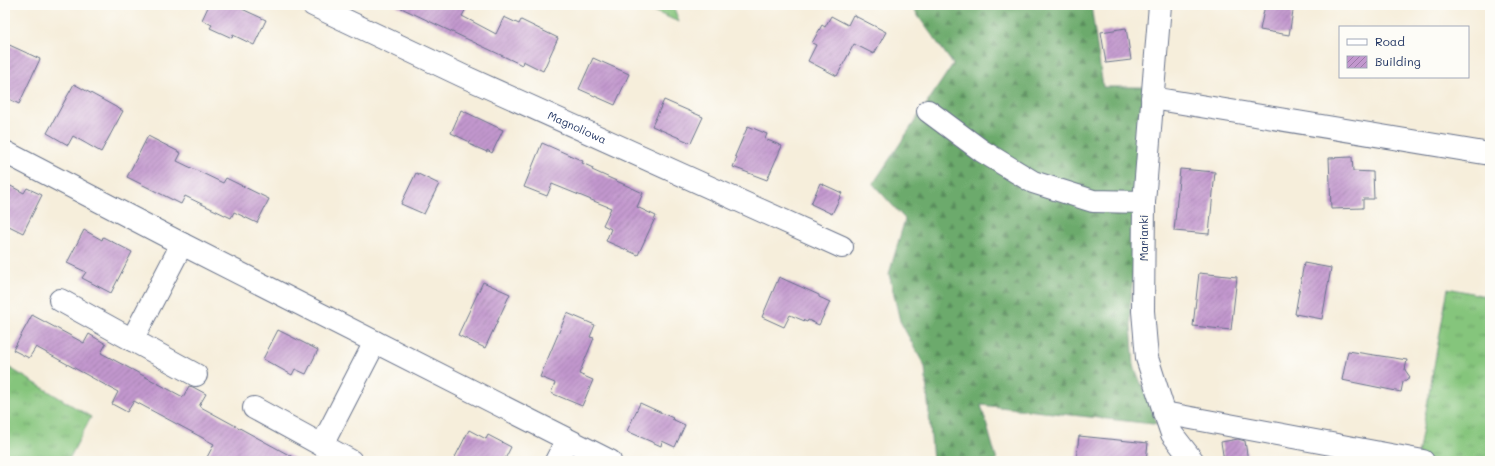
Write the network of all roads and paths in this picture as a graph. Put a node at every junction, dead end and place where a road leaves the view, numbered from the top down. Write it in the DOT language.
graph roads {
  1 [pos="313,5"];
  2 [pos="1160,5"];
  3 [pos="1152,98"];
  4 [pos="928,111"];
  5 [pos="5,152"];
  6 [pos="1490,154"];
  7 [pos="1144,202"];
  8 [pos="182,244"];
  9 [pos="842,247"];
  10 [pos="60,300"];
  11 [pos="132,340"];
  12 [pos="375,342"];
  13 [pos="196,375"];
  14 [pos="254,408"];
  15 [pos="1164,413"];
  16 [pos="567,440"];
  17 [pos="322,445"];
  18 [pos="351,461"];
  19 [pos="556,461"];
  20 [pos="610,461"];
  21 [pos="1193,461"];
  22 [pos="1423,461"];
  1 -- 9 [label="street, Magnoliowa"];
  2 -- 3 [label="street, Marianki"];
  3 -- 6 [label="street"];
  3 -- 7 [label="street, Marianki"];
  4 -- 7 [label="street"];
  5 -- 8 [label="street"];
  7 -- 15 [label="street, Marianki"];
  8 -- 11 [label="street"];
  8 -- 12 [label="street"];
  10 -- 11 [label="street"];
  11 -- 13 [label="street"];
  12 -- 16 [label="street"];
  12 -- 17 [label="street"];
  14 -- 17 [label="street"];
  15 -- 21 [label="street, Marianki"];
  15 -- 22 [label="street"];
  16 -- 19 [label="street"];
  16 -- 20 [label="street"];
  17 -- 18 [label="street"];
}
